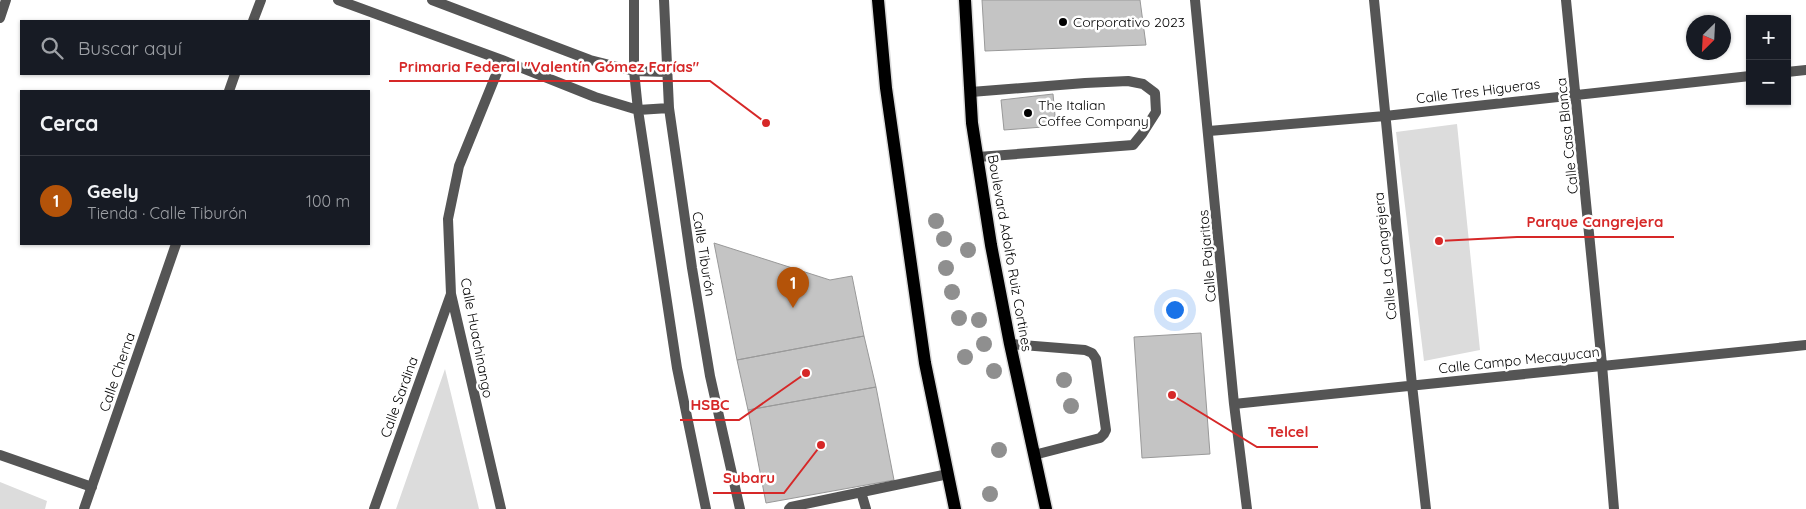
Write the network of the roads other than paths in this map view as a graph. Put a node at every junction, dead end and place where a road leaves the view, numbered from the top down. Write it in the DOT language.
graph roads {
  1 [pos="6,0"];
  2 [pos="261,0"];
  3 [pos="338,0"];
  4 [pos="432,0"];
  5 [pos="634,0"];
  6 [pos="664,0"];
  7 [pos="878,0"];
  8 [pos="966,0"];
  9 [pos="1196,0"];
  10 [pos="1374,0"];
  11 [pos="1566,0"];
  12 [pos="0,18"];
  13 [pos="254,20"];
  14 [pos="502,60"];
  15 [pos="1806,70"];
  16 [pos="634,71"];
  17 [pos="667,72"];
  18 [pos="1791,72"];
  19 [pos="235,75"];
  20 [pos="1746,76"];
  21 [pos="229,90"];
  22 [pos="971,92"];
  23 [pos="1577,94"];
  24 [pos="669,108"];
  25 [pos="638,110"];
  26 [pos="1385,116"];
  27 [pos="1209,131"];
  28 [pos="978,157"];
  29 [pos="176,245"];
  30 [pos="451,294"];
  31 [pos="1010,344"];
  32 [pos="1806,345"];
  33 [pos="1602,365"];
  34 [pos="1412,385"];
  35 [pos="1234,404"];
  36 [pos="0,455"];
  37 [pos="1034,455"];
  38 [pos="948,474"];
  39 [pos="92,487"];
  40 [pos="861,492"];
  41 [pos="84,509"];
  42 [pos="374,509"];
  43 [pos="501,509"];
  44 [pos="706,509"];
  45 [pos="740,509"];
  46 [pos="789,509"];
  47 [pos="866,509"];
  48 [pos="955,509"];
  49 [pos="1046,509"];
  50 [pos="1247,509"];
  51 [pos="1426,509"];
  52 [pos="1614,509"];
  1 -- 12 [label="street"];
  2 -- 13 [label="street"];
  3 -- 14 [label="street"];
  4 -- 16 [label="street"];
  5 -- 16 [label="street"];
  6 -- 17 [label="street, Calle Tiburón"];
  7 -- 38 [label="main road"];
  8 -- 22 [label="main road, Boulevard Adolfo Ruiz Cortines"];
  9 -- 27 [label="street, Calle Pajaritos"];
  10 -- 26 [label="street, Calle La Cangrejera"];
  11 -- 23 [label="street, Calle Casa Blanca"];
  14 -- 25 [label="street"];
  14 -- 30 [label="street, Calle Huachinango"];
  15 -- 18 [label="street"];
  16 -- 17 [label="street"];
  16 -- 25 [label="street"];
  17 -- 24 [label="street, Calle Tiburón"];
  19 -- 21 [label="street"];
  20 -- 23 [label="street, Calle Tres Higueras"];
  22 -- 28 [label="main road, Boulevard Adolfo Ruiz Cortines"];
  22 -- 28 [label="street"];
  23 -- 26 [label="street, Calle Tres Higueras"];
  23 -- 33 [label="street, Calle Casa Blanca"];
  24 -- 25 [label="street"];
  24 -- 45 [label="street, Calle Tiburón"];
  25 -- 44 [label="street"];
  26 -- 27 [label="street, Calle Tres Higueras"];
  26 -- 34 [label="street, Calle La Cangrejera"];
  27 -- 35 [label="street, Calle Pajaritos"];
  28 -- 31 [label="main road, Boulevard Adolfo Ruiz Cortines"];
  29 -- 39 [label="street, Calle Cherna"];
  30 -- 42 [label="street, Calle Sardina"];
  30 -- 43 [label="street, Calle Huachinango"];
  31 -- 37 [label="main road, Boulevard Adolfo Ruiz Cortines"];
  31 -- 37 [label="street"];
  32 -- 33 [label="street, Calle Campo Mecayucan"];
  33 -- 34 [label="street, Calle Campo Mecayucan"];
  33 -- 52 [label="street, Calle Casa Blanca"];
  34 -- 35 [label="street, Calle Campo Mecayucan"];
  34 -- 51 [label="street, Calle La Cangrejera"];
  35 -- 50 [label="street, Calle Pajaritos"];
  36 -- 39 [label="street"];
  37 -- 49 [label="main road, Boulevard Adolfo Ruiz Cortines"];
  38 -- 40 [label="street"];
  38 -- 48 [label="main road"];
  39 -- 41 [label="street, Calle Cherna"];
  40 -- 46 [label="street"];
  40 -- 47 [label="street"];
}
